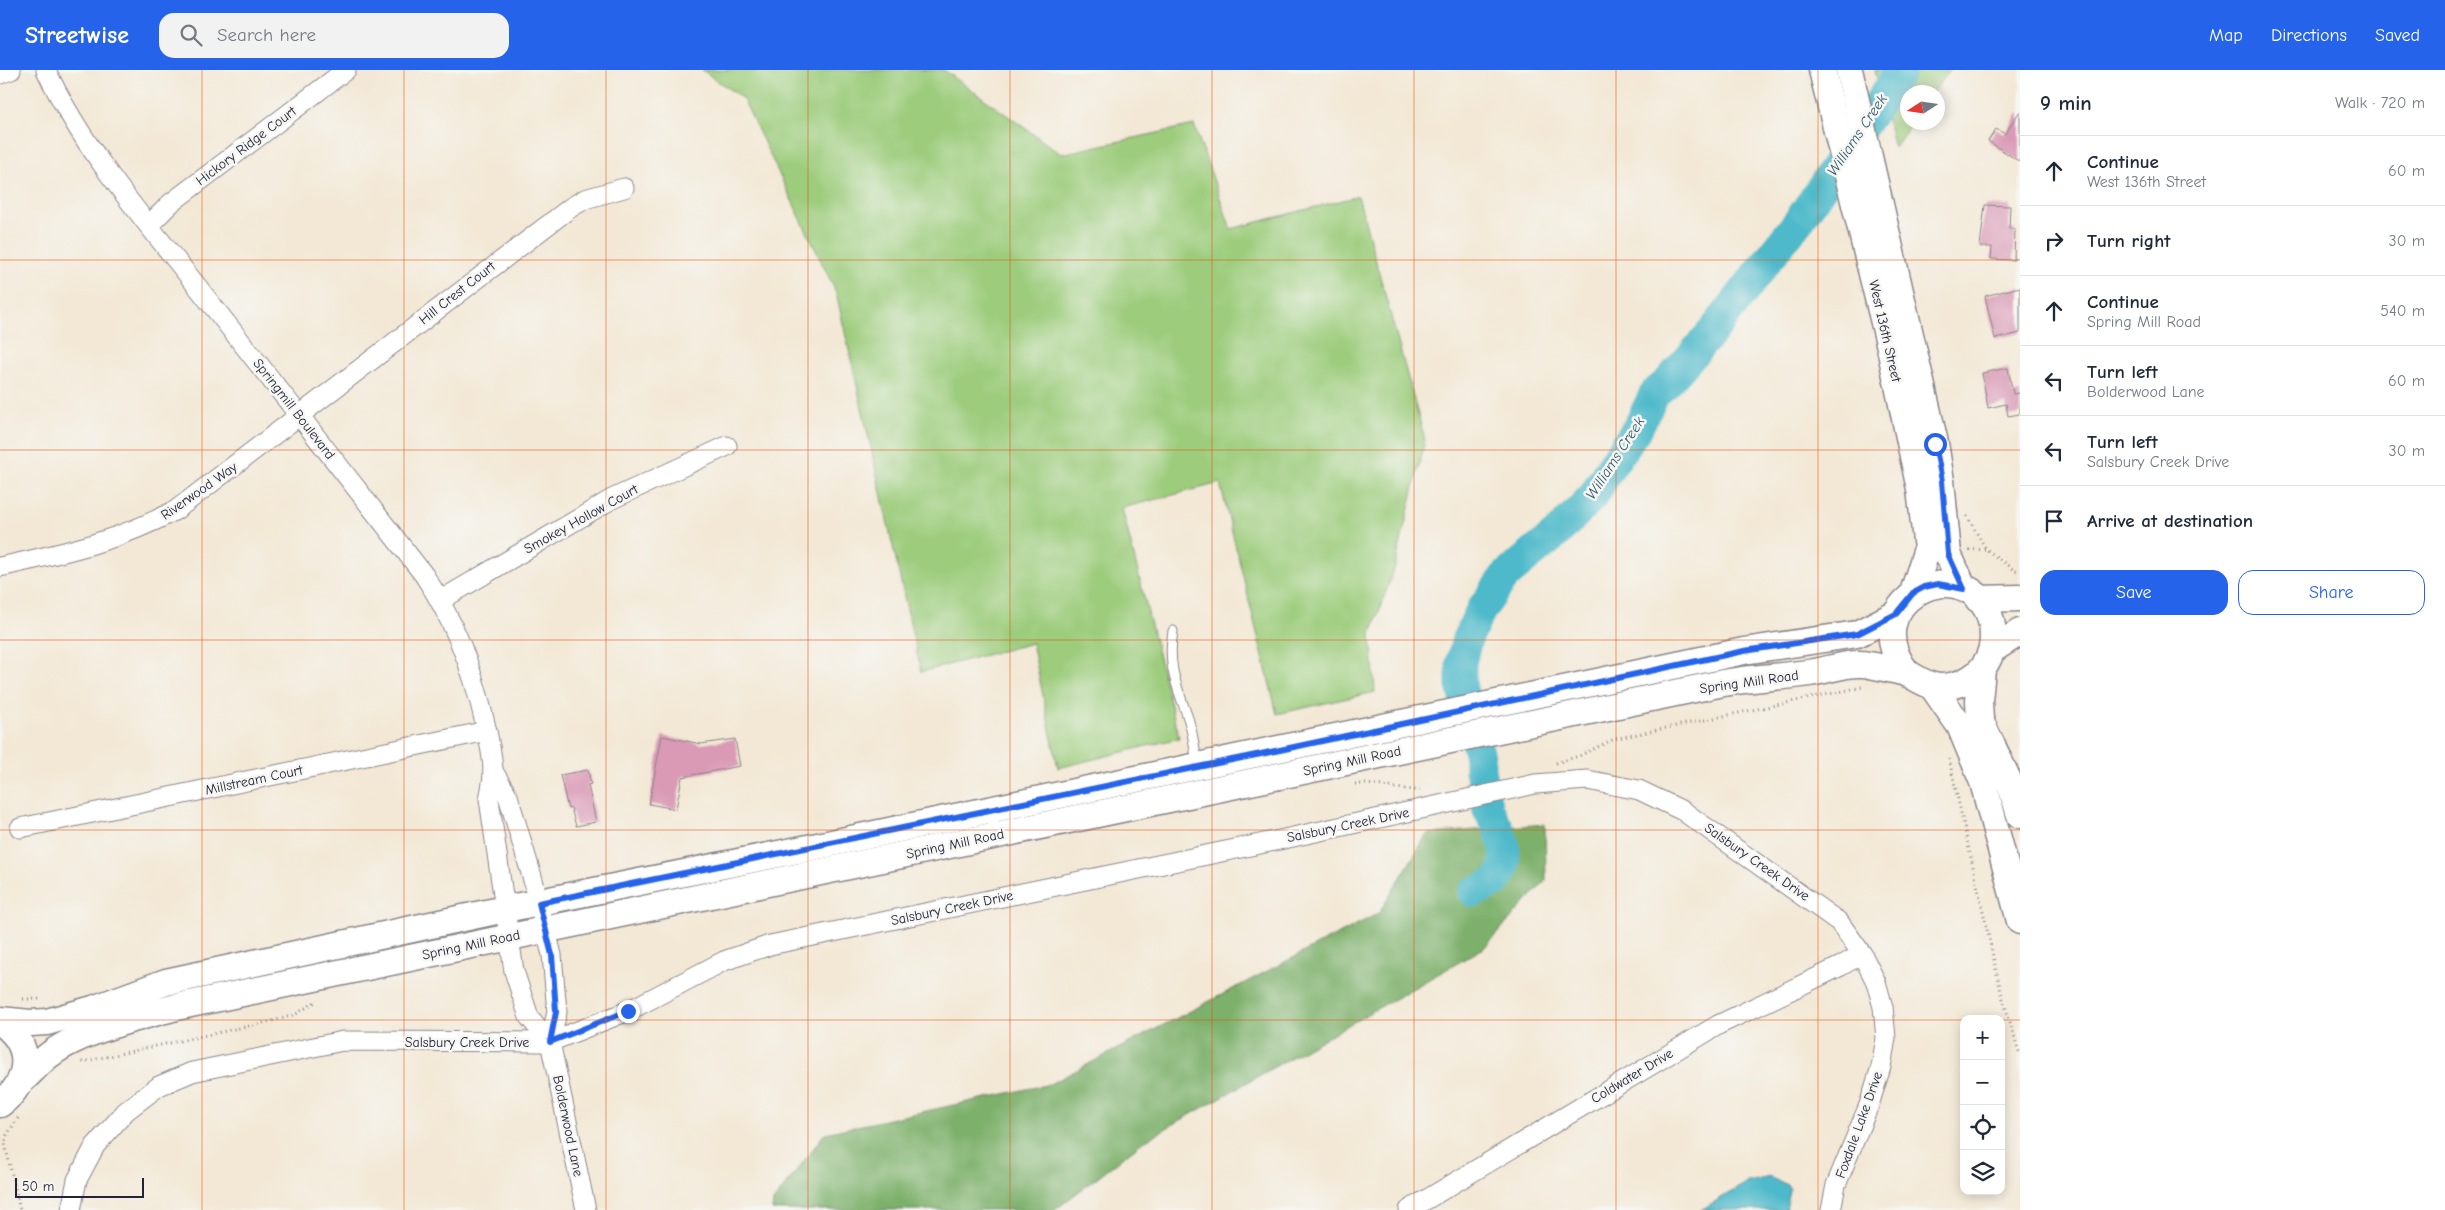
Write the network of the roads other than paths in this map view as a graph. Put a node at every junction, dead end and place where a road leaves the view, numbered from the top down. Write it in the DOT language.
graph roads {
  1 [pos="11,70"];
  2 [pos="46,70"];
  3 [pos="346,70"];
  4 [pos="1822,70"];
  5 [pos="0,74"];
  6 [pos="1851,82"];
  7 [pos="624,188"];
  8 [pos="149,225"];
  9 [pos="300,415"];
  10 [pos="726,446"];
  11 [pos="0,567"];
  12 [pos="1913,593"];
  13 [pos="1971,594"];
  14 [pos="2020,598"];
  15 [pos="440,600"];
  16 [pos="1896,614"];
  17 [pos="1173,631"];
  18 [pos="2020,632"];
  19 [pos="1987,660"];
  20 [pos="1908,674"];
  21 [pos="1932,686"];
  22 [pos="487,731"];
  23 [pos="1198,767"];
  24 [pos="493,771"];
  25 [pos="2020,815"];
  26 [pos="20,828"];
  27 [pos="2017,891"];
  28 [pos="542,916"];
  29 [pos="2020,921"];
  30 [pos="507,922"];
  31 [pos="1862,954"];
  32 [pos="0,1021"];
  33 [pos="550,1042"];
  34 [pos="20,1082"];
  35 [pos="0,1104"];
  36 [pos="71,1210"];
  37 [pos="586,1210"];
  38 [pos="1409,1210"];
  39 [pos="1831,1210"];
  1 -- 5 [label="street"];
  2 -- 8 [label="street, Springmill Boulevard"];
  3 -- 8 [label="street, Hickory Ridge Court"];
  4 -- 12 [label="street, West 136th Street"];
  6 -- 13 [label="street, West 136th Street"];
  7 -- 9 [label="street, Hill Crest Court"];
  8 -- 9 [label="street, Springmill Boulevard"];
  9 -- 11 [label="street, Riverwood Way"];
  9 -- 15 [label="street, Springmill Boulevard"];
  10 -- 15 [label="street, Smokey Hollow Court"];
  12 -- 13 [label="street"];
  12 -- 16 [label="street"];
  13 -- 14 [label="street"];
  13 -- 19 [label="street"];
  15 -- 22 [label="street, Springmill Boulevard"];
  16 -- 20 [label="street"];
  16 -- 23 [label="street, Spring Mill Road"];
  17 -- 23 [label="lane"];
  18 -- 19 [label="street"];
  19 -- 21 [label="street"];
  19 -- 25 [label="street"];
  20 -- 21 [label="street"];
  20 -- 28 [label="street, Spring Mill Road"];
  21 -- 27 [label="street"];
  22 -- 24 [label="street, Springmill Boulevard"];
  22 -- 26 [label="street, Millstream Court"];
  23 -- 28 [label="street, Spring Mill Road"];
  24 -- 28 [label="street, Springmill Boulevard"];
  24 -- 30 [label="street, Springmill Boulevard"];
  27 -- 29 [label="street"];
  28 -- 30 [label="street, Spring Mill Road"];
  28 -- 33 [label="street, Bolderwood Lane"];
  30 -- 32 [label="street, Spring Mill Road"];
  30 -- 33 [label="street, Bolderwood Lane"];
  30 -- 34 [label="street, Spring Mill Road"];
  31 -- 33 [label="street, Salsbury Creek Drive"];
  31 -- 38 [label="street, Coldwater Drive"];
  31 -- 39 [label="street, Foxdale Lake Drive"];
  32 -- 34 [label="street"];
  33 -- 36 [label="street, Salsbury Creek Drive"];
  33 -- 37 [label="street, Bolderwood Lane"];
  34 -- 35 [label="street, Spring Mill Road"];
}
